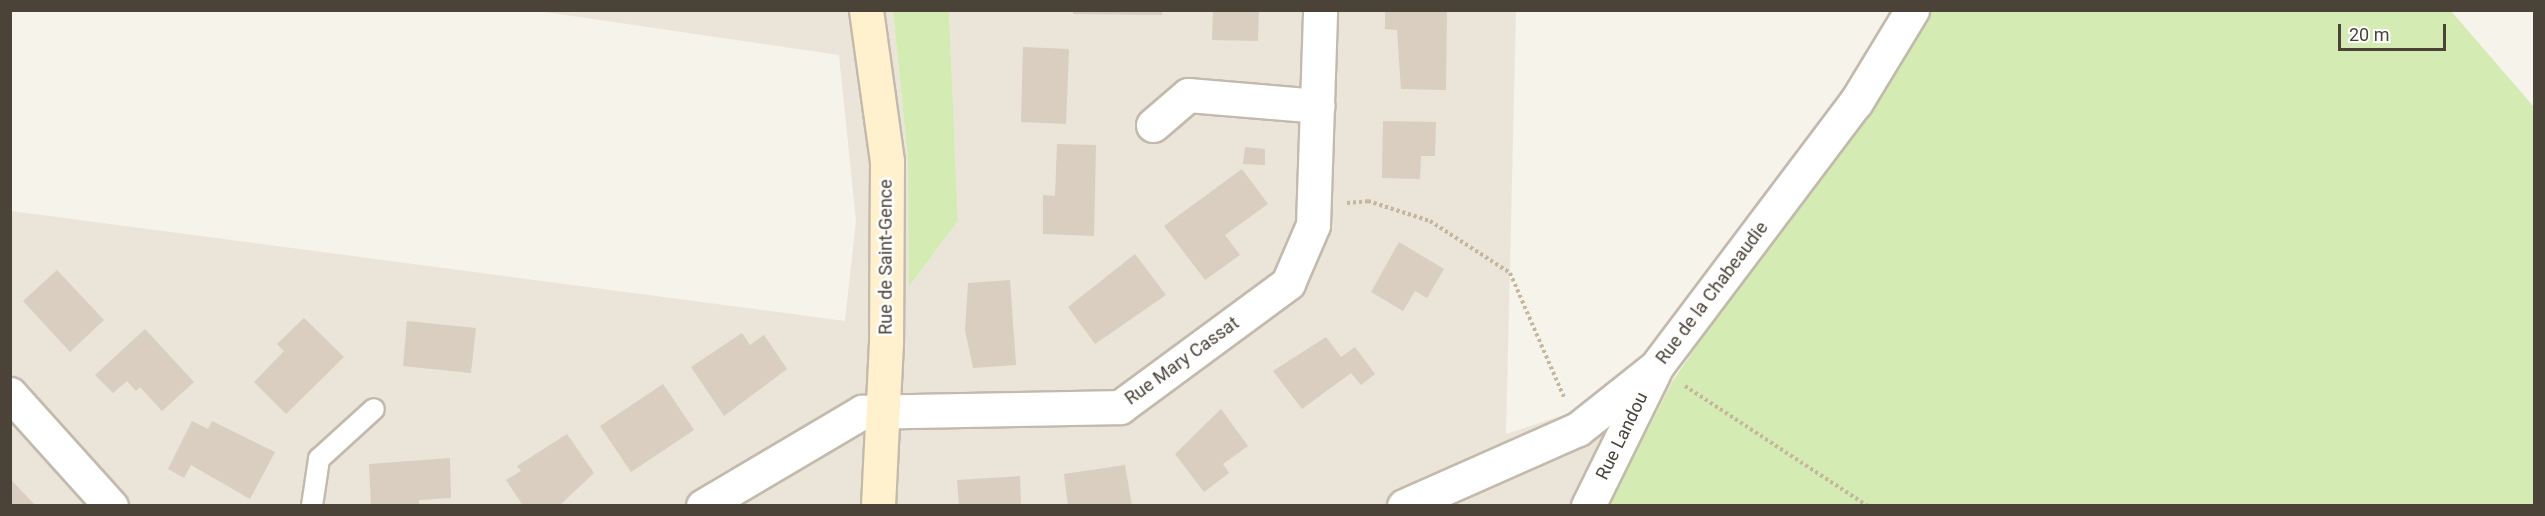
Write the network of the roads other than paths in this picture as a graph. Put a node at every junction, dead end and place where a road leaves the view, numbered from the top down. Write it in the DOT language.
graph roads {
  1 [pos="866,10"];
  2 [pos="1320,10"];
  3 [pos="1912,10"];
  4 [pos="1318,106"];
  5 [pos="1153,124"];
  6 [pos="1656,367"];
  7 [pos="10,394"];
  8 [pos="374,409"];
  9 [pos="883,413"];
  10 [pos="111,506"];
  11 [pos="312,506"];
  12 [pos="703,506"];
  13 [pos="878,506"];
  14 [pos="1404,506"];
  15 [pos="1588,506"];
  1 -- 9 [label="street, Rue de Saint-Gence"];
  2 -- 4 [label="street, Rue Mary Cassat"];
  3 -- 6 [label="street, Rue de la Chabeaudie"];
  4 -- 5 [label="street"];
  4 -- 9 [label="street, Rue Mary Cassat"];
  6 -- 14 [label="street, Rue de la Chabeaudie"];
  6 -- 15 [label="street, Rue Landou"];
  7 -- 10 [label="street"];
  8 -- 11 [label="lane"];
  9 -- 12 [label="street, Rue Mary Cassat"];
  9 -- 13 [label="street, Rue de Saint-Gence"];
}
